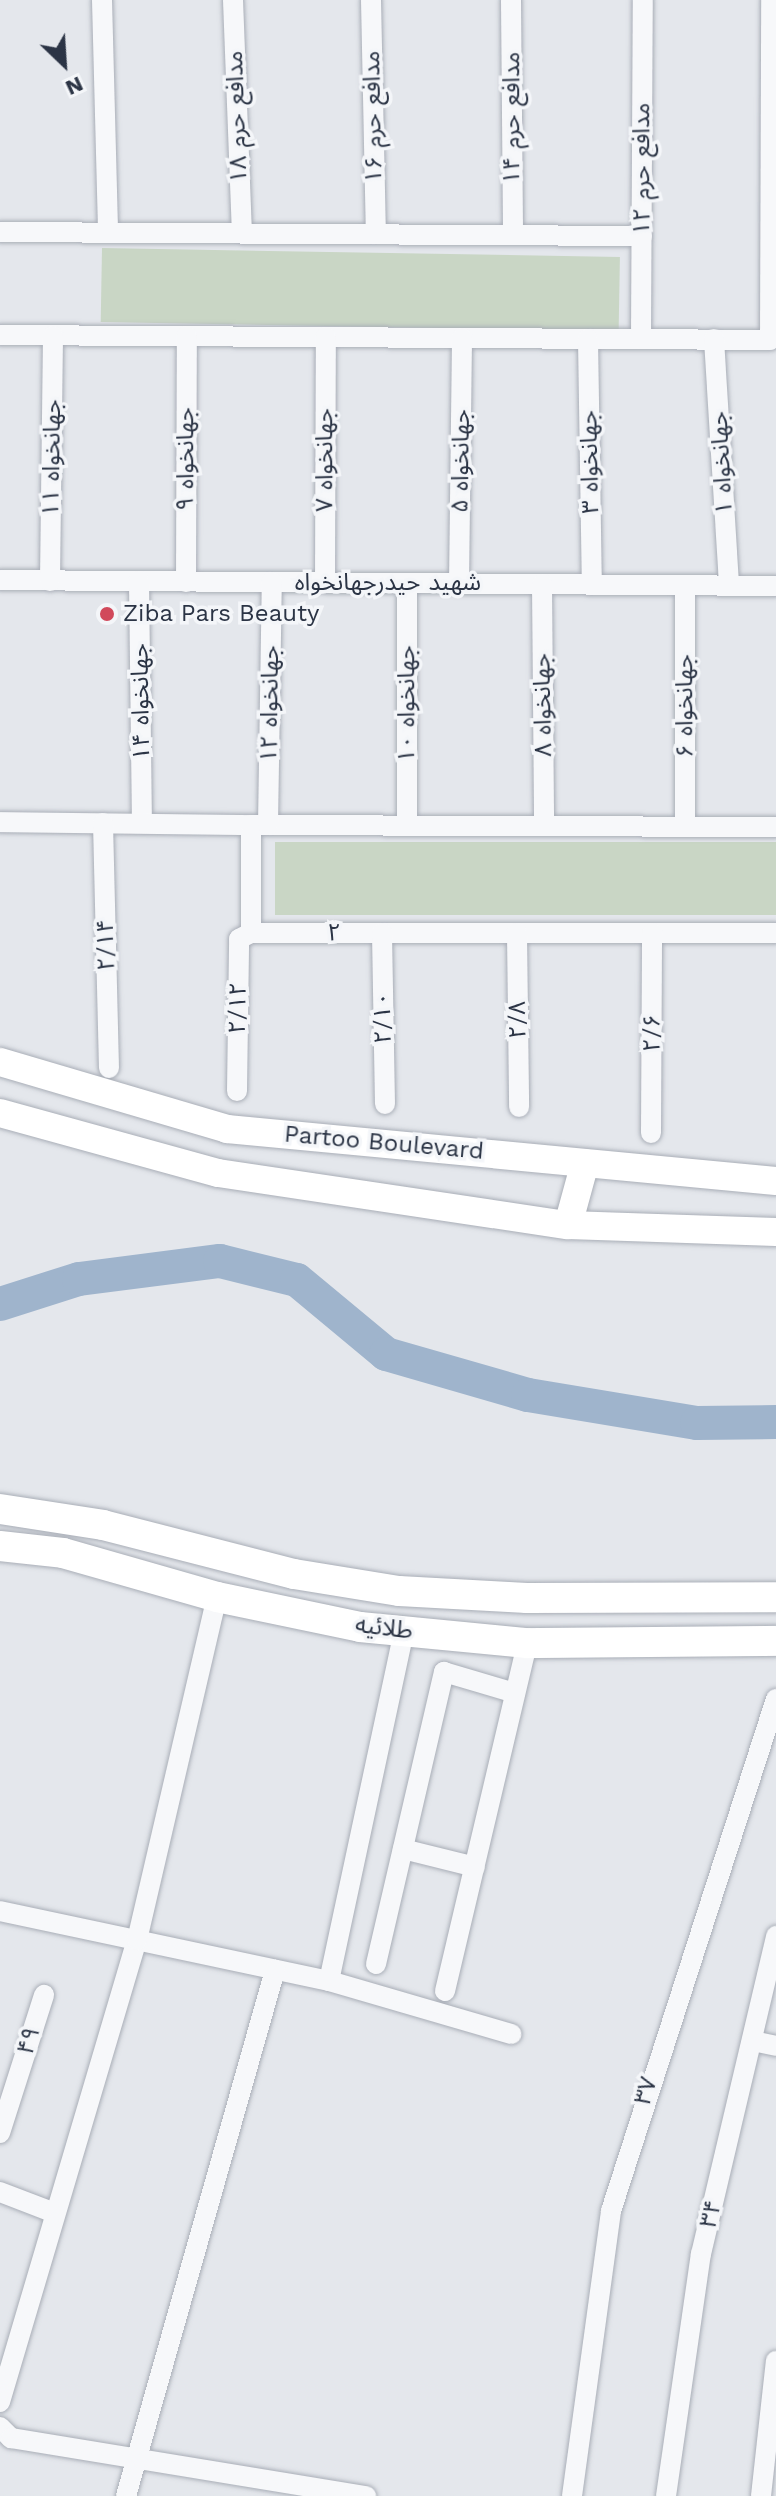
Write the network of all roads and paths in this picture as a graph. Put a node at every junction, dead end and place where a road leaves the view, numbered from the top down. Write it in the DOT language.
graph roads {
  1 [pos="102,0"];
  2 [pos="233,0"];
  3 [pos="371,0"];
  4 [pos="511,0"];
  5 [pos="643,0"];
  6 [pos="771,0"];
  7 [pos="0,232"];
  8 [pos="108,232"];
  9 [pos="242,233"];
  10 [pos="376,234"];
  11 [pos="513,235"];
  12 [pos="642,236"];
  13 [pos="0,335"];
  14 [pos="53,336"];
  15 [pos="187,336"];
  16 [pos="326,337"];
  17 [pos="462,338"];
  18 [pos="588,339"];
  19 [pos="641,339"];
  20 [pos="714,339"];
  21 [pos="0,580"];
  22 [pos="50,581"];
  23 [pos="139,581"];
  24 [pos="186,582"];
  25 [pos="272,582"];
  26 [pos="325,583"];
  27 [pos="407,583"];
  28 [pos="459,584"];
  29 [pos="542,584"];
  30 [pos="592,585"];
  31 [pos="685,585"];
  32 [pos="729,586"];
  33 [pos="776,586"];
  34 [pos="0,822"];
  35 [pos="103,823"];
  36 [pos="142,823"];
  37 [pos="260,825"];
  38 [pos="407,826"];
  39 [pos="544,826"];
  40 [pos="685,827"];
  41 [pos="776,827"];
  42 [pos="251,933"];
  43 [pos="382,933"];
  44 [pos="517,933"];
  45 [pos="652,933"];
  46 [pos="776,933"];
  47 [pos="0,1062"];
  48 [pos="109,1068"];
  49 [pos="237,1091"];
  50 [pos="385,1104"];
  51 [pos="519,1107"];
  52 [pos="0,1113"];
  53 [pos="651,1133"];
  54 [pos="585,1163"];
  55 [pos="776,1181"];
  56 [pos="568,1225"];
  57 [pos="776,1232"];
  58 [pos="0,1509"];
  59 [pos="0,1546"];
  60 [pos="217,1597"];
  61 [pos="776,1597"];
  62 [pos="404,1631"];
  63 [pos="776,1641"];
  64 [pos="527,1643"];
  65 [pos="515,1693"];
  66 [pos="776,1699"];
  67 [pos="403,1849"];
  68 [pos="475,1867"];
  69 [pos="0,1911"];
  70 [pos="776,1936"];
  71 [pos="137,1940"];
  72 [pos="376,1964"];
  73 [pos="275,1970"];
  74 [pos="329,1981"];
  75 [pos="445,1991"];
  76 [pos="44,1995"];
  77 [pos="511,2034"];
  78 [pos="753,2041"];
  79 [pos="776,2046"];
  80 [pos="0,2133"];
  81 [pos="0,2192"];
  82 [pos="55,2213"];
  83 [pos="776,2361"];
  84 [pos="0,2402"];
  85 [pos="0,2427"];
  86 [pos="133,2461"];
  87 [pos="244,2487"];
  88 [pos="126,2496"];
  89 [pos="366,2496"];
  90 [pos="572,2496"];
  91 [pos="666,2496"];
  92 [pos="761,2496"];
  1 -- 8 [label="street"];
  2 -- 9 [label="street, مدافع حرم ۱۸"];
  3 -- 10 [label="street, مدافع حرم ۱۶"];
  4 -- 11 [label="street, مدافع حرم ۱۴"];
  5 -- 12 [label="street, مدافع حرم ۱۲"];
  6 -- 20 [label="street"];
  7 -- 8 [label="street"];
  8 -- 9 [label="street"];
  9 -- 10 [label="street"];
  10 -- 11 [label="street"];
  11 -- 12 [label="street"];
  12 -- 19 [label="street, مدافع حرم ۱۲"];
  13 -- 14 [label="street"];
  14 -- 15 [label="street"];
  14 -- 22 [label="street, جهانخواه ۱۱"];
  15 -- 16 [label="street"];
  15 -- 24 [label="street, جهانخواه ۹"];
  16 -- 17 [label="street"];
  16 -- 26 [label="street, جهانخواه ۷"];
  17 -- 18 [label="street"];
  17 -- 28 [label="street, جهانخواه ۵"];
  18 -- 19 [label="street"];
  18 -- 30 [label="street, جهانخواه ۳"];
  19 -- 20 [label="street"];
  20 -- 32 [label="street, جهانخواه ۱"];
  21 -- 22 [label="street, شهید حیدرجهانخواه"];
  22 -- 23 [label="street, شهید حیدرجهانخواه"];
  23 -- 24 [label="street, شهید حیدرجهانخواه"];
  23 -- 36 [label="street, جهانخواه ۱۴"];
  24 -- 25 [label="street, شهید حیدرجهانخواه"];
  25 -- 26 [label="street, شهید حیدرجهانخواه"];
  25 -- 37 [label="street, جهانخواه ۱۲"];
  26 -- 27 [label="street, شهید حیدرجهانخواه"];
  27 -- 28 [label="street, شهید حیدرجهانخواه"];
  27 -- 38 [label="street, جهانخواه ۱۰"];
  28 -- 29 [label="street, شهید حیدرجهانخواه"];
  29 -- 30 [label="street, شهید حیدرجهانخواه"];
  29 -- 39 [label="street, جهانخواه ۸"];
  30 -- 31 [label="street, شهید حیدرجهانخواه"];
  31 -- 32 [label="street, شهید حیدرجهانخواه"];
  31 -- 40 [label="street, جهانخواه ۶"];
  32 -- 33 [label="street, شهید حیدرجهانخواه"];
  34 -- 35 [label="street"];
  35 -- 36 [label="street"];
  35 -- 48 [label="street, ۲/۱۴"];
  36 -- 37 [label="street"];
  37 -- 38 [label="street"];
  37 -- 42 [label="street"];
  38 -- 39 [label="street"];
  39 -- 40 [label="street"];
  40 -- 41 [label="street"];
  42 -- 43 [label="street, ۲"];
  42 -- 49 [label="street, ۲/۱۲"];
  43 -- 44 [label="street, ۲"];
  43 -- 50 [label="street, ۲/۱۰"];
  44 -- 45 [label="street, ۲"];
  44 -- 51 [label="street, ۲/۸"];
  45 -- 46 [label="street, ۲"];
  45 -- 53 [label="street, ۲/۶"];
  47 -- 54 [label="main road, Partoo Boulevard"];
  52 -- 56 [label="main road, Partoo Boulevard"];
  54 -- 55 [label="main road, Partoo Boulevard"];
  54 -- 56 [label="main road"];
  56 -- 57 [label="main road, Partoo Boulevard"];
  58 -- 61 [label="main road, طلائیه"];
  59 -- 60 [label="main road, طلائیه"];
  60 -- 62 [label="main road, طلائیه"];
  60 -- 71 [label="street"];
  62 -- 64 [label="main road, طلائیه"];
  62 -- 74 [label="street"];
  63 -- 64 [label="main road, طلائیه"];
  64 -- 65 [label="street"];
  65 -- 67 [label="street"];
  65 -- 68 [label="street"];
  66 -- 90 [label="street, ۳۷"];
  67 -- 68 [label="street"];
  67 -- 72 [label="street"];
  68 -- 75 [label="street"];
  69 -- 71 [label="street"];
  70 -- 78 [label="street, ۳۴"];
  71 -- 73 [label="street"];
  71 -- 82 [label="street"];
  73 -- 74 [label="street"];
  73 -- 86 [label="street"];
  74 -- 77 [label="street"];
  76 -- 80 [label="street, ۴۹"];
  78 -- 79 [label="street"];
  78 -- 91 [label="street, ۳۴"];
  81 -- 82 [label="street"];
  82 -- 84 [label="street"];
  83 -- 92 [label="street"];
  85 -- 86 [label="street"];
  86 -- 87 [label="street"];
  86 -- 88 [label="street"];
  87 -- 89 [label="street"];
}
